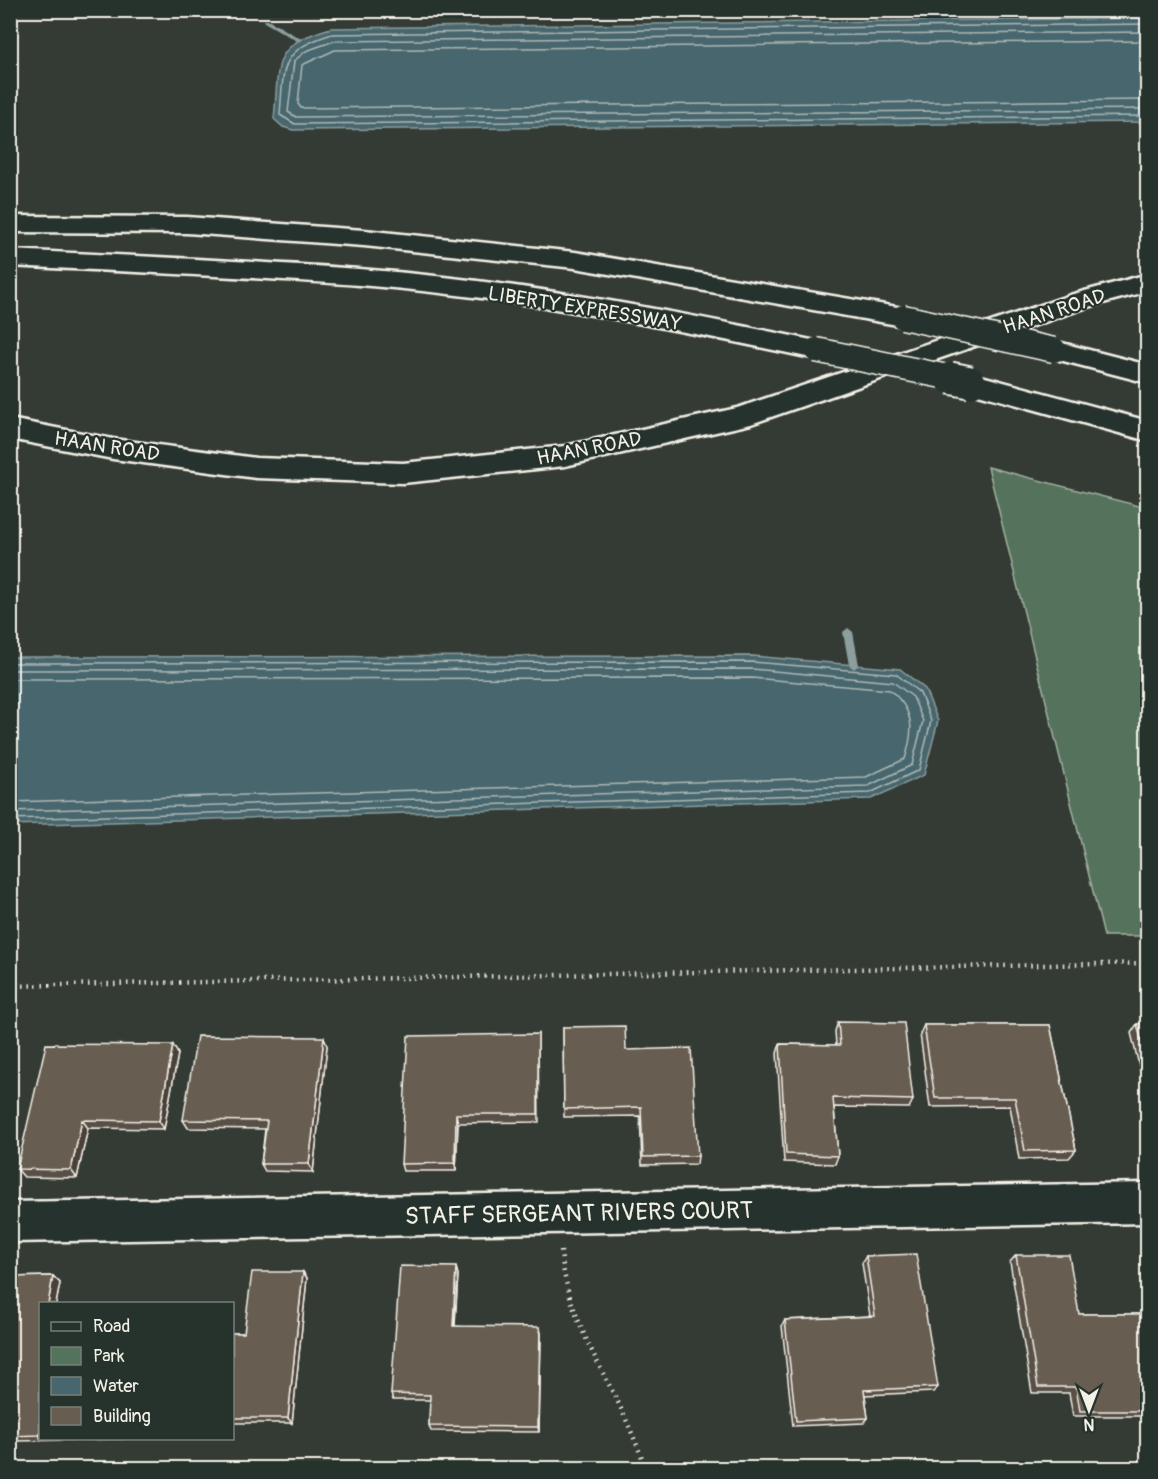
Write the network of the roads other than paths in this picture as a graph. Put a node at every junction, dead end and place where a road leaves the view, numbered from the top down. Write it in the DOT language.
graph roads {
  1 [pos="10,224"];
  2 [pos="10,258"];
  3 [pos="1148,282"];
  4 [pos="1148,374"];
  5 [pos="10,429"];
  6 [pos="1148,431"];
  7 [pos="1148,1203"];
  8 [pos="10,1222"];
  1 -- 4 [label="main road, bridge"];
  2 -- 6 [label="main road, LIBERTY EXPRESSWAY, bridge"];
  3 -- 5 [label="main road, HAAN ROAD"];
  7 -- 8 [label="main road, STAFF SERGEANT RIVERS COURT"];
}
